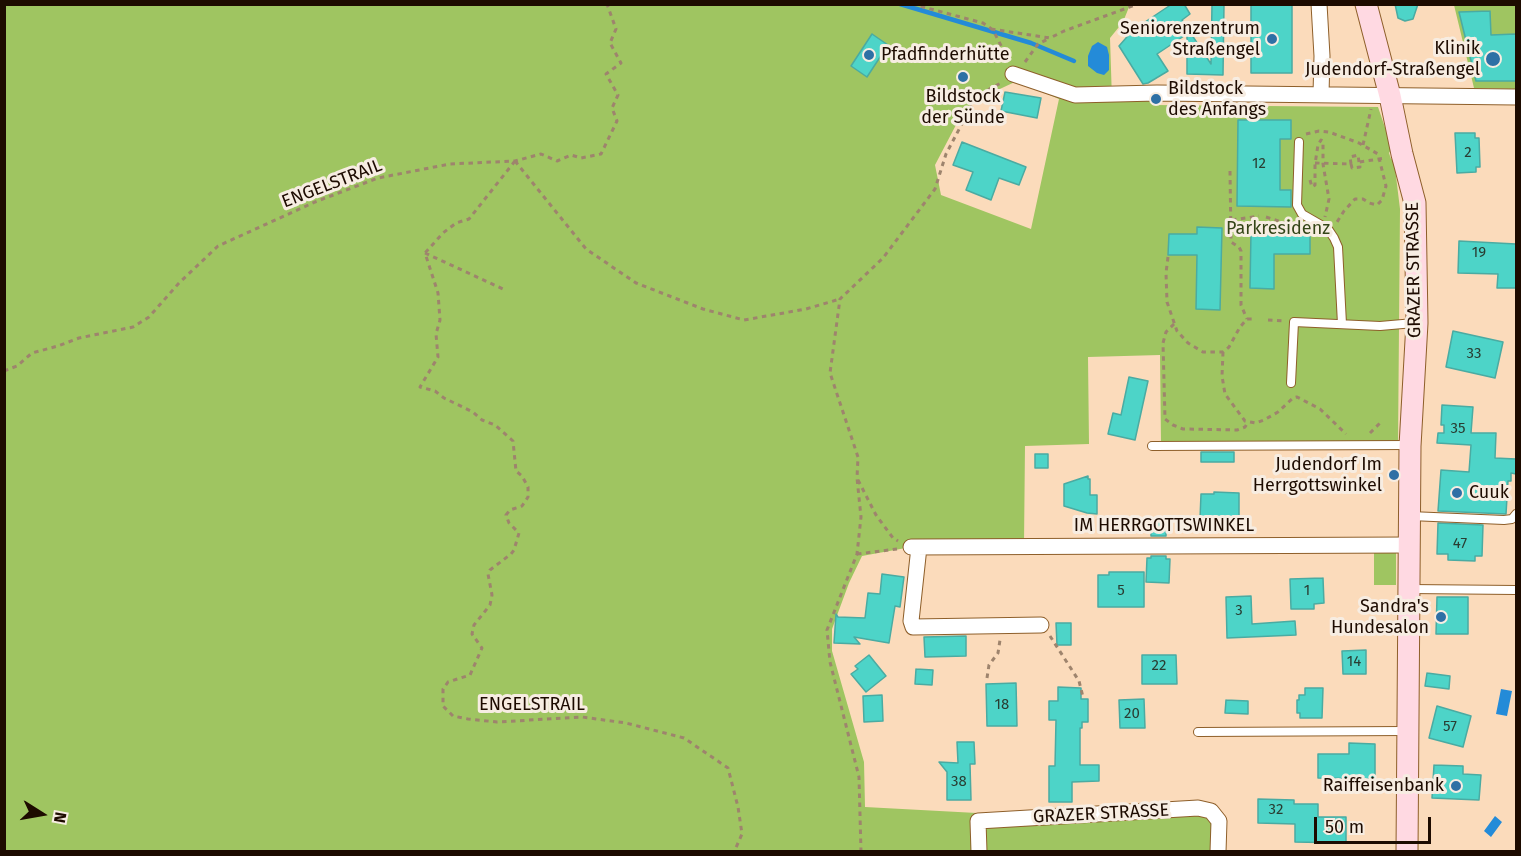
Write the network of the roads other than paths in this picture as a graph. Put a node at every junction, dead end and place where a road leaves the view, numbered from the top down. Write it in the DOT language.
graph roads {
  1 [pos="1319,4"];
  2 [pos="1366,4"];
  3 [pos="1013,74"];
  4 [pos="1321,94"];
  5 [pos="1381,96"];
  6 [pos="1516,97"];
  7 [pos="1299,142"];
  8 [pos="1417,322"];
  9 [pos="1342,324"];
  10 [pos="1291,383"];
  11 [pos="1152,446"];
  12 [pos="1410,446"];
  13 [pos="1516,514"];
  14 [pos="1410,516"];
  15 [pos="1409,545"];
  16 [pos="1408,589"];
  17 [pos="1516,590"];
  18 [pos="1041,625"];
  19 [pos="1408,730"];
  20 [pos="1198,732"];
  21 [pos="980,852"];
  22 [pos="1218,852"];
  23 [pos="1407,852"];
  1 -- 4 [label="street"];
  2 -- 5 [label="main road, GRAZER STRASSE"];
  3 -- 4 [label="street"];
  4 -- 5 [label="street"];
  5 -- 6 [label="street"];
  5 -- 8 [label="main road, GRAZER STRASSE"];
  7 -- 9 [label="lane"];
  8 -- 9 [label="lane"];
  8 -- 12 [label="main road, GRAZER STRASSE"];
  9 -- 10 [label="lane"];
  11 -- 12 [label="lane"];
  12 -- 14 [label="main road, GRAZER STRASSE"];
  13 -- 14 [label="lane"];
  14 -- 15 [label="main road, GRAZER STRASSE"];
  15 -- 16 [label="main road, GRAZER STRASSE"];
  15 -- 18 [label="street, IM HERRGOTTSWINKEL"];
  16 -- 17 [label="lane"];
  16 -- 19 [label="main road, GRAZER STRASSE"];
  19 -- 20 [label="lane"];
  19 -- 23 [label="main road, GRAZER STRASSE"];
  21 -- 22 [label="street, GRAZER STRASSE"];
}
